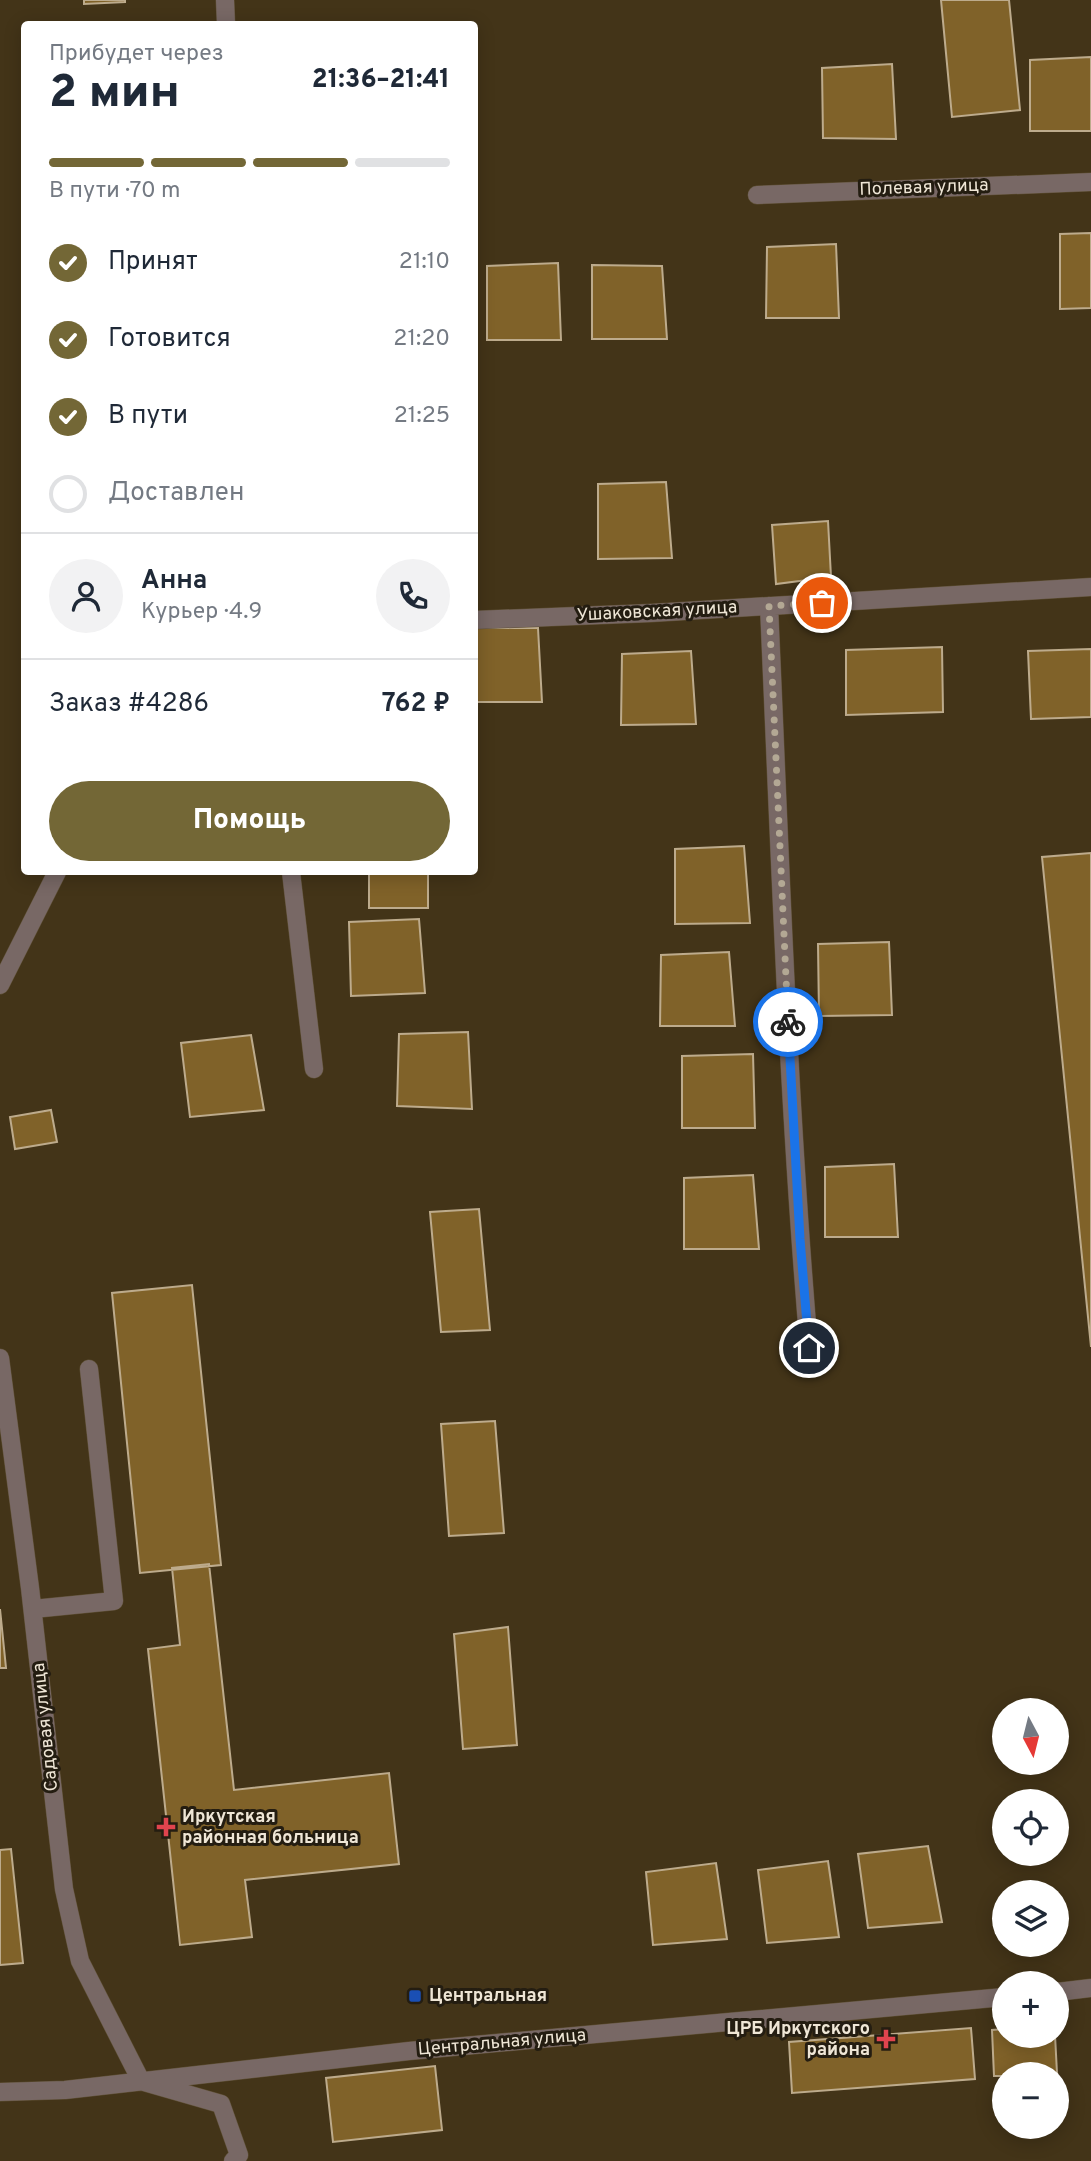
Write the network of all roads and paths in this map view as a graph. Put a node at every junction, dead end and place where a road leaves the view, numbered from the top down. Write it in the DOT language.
graph roads {
  1 [pos="226,0"];
  2 [pos="226,21"];
  3 [pos="1091,182"];
  4 [pos="757,195"];
  5 [pos="1091,587"];
  6 [pos="769,606"];
  7 [pos="478,621"];
  8 [pos="55,875"];
  9 [pos="291,875"];
  10 [pos="0,985"];
  11 [pos="314,1069"];
  12 [pos="809,1348"];
  13 [pos="0,1358"];
  14 [pos="89,1369"];
  15 [pos="33,1609"];
  16 [pos="1091,1988"];
  17 [pos="1069,1991"];
  18 [pos="992,1998"];
  19 [pos="141,2081"];
  20 [pos="0,2092"];
  21 [pos="233,2161"];
  1 -- 2 [label="street"];
  3 -- 4 [label="street, Полевая улица"];
  5 -- 6 [label="street, Ушаковская улица"];
  6 -- 7 [label="street, Ушаковская улица"];
  6 -- 12 [label="street"];
  8 -- 10 [label="street"];
  9 -- 11 [label="street"];
  13 -- 15 [label="street, Садовая улица"];
  14 -- 15 [label="street"];
  15 -- 19 [label="street, Садовая улица"];
  16 -- 17 [label="street"];
  18 -- 19 [label="street, Центральная улица"];
  19 -- 20 [label="street, Центральная улица"];
  19 -- 21 [label="street"];
}
